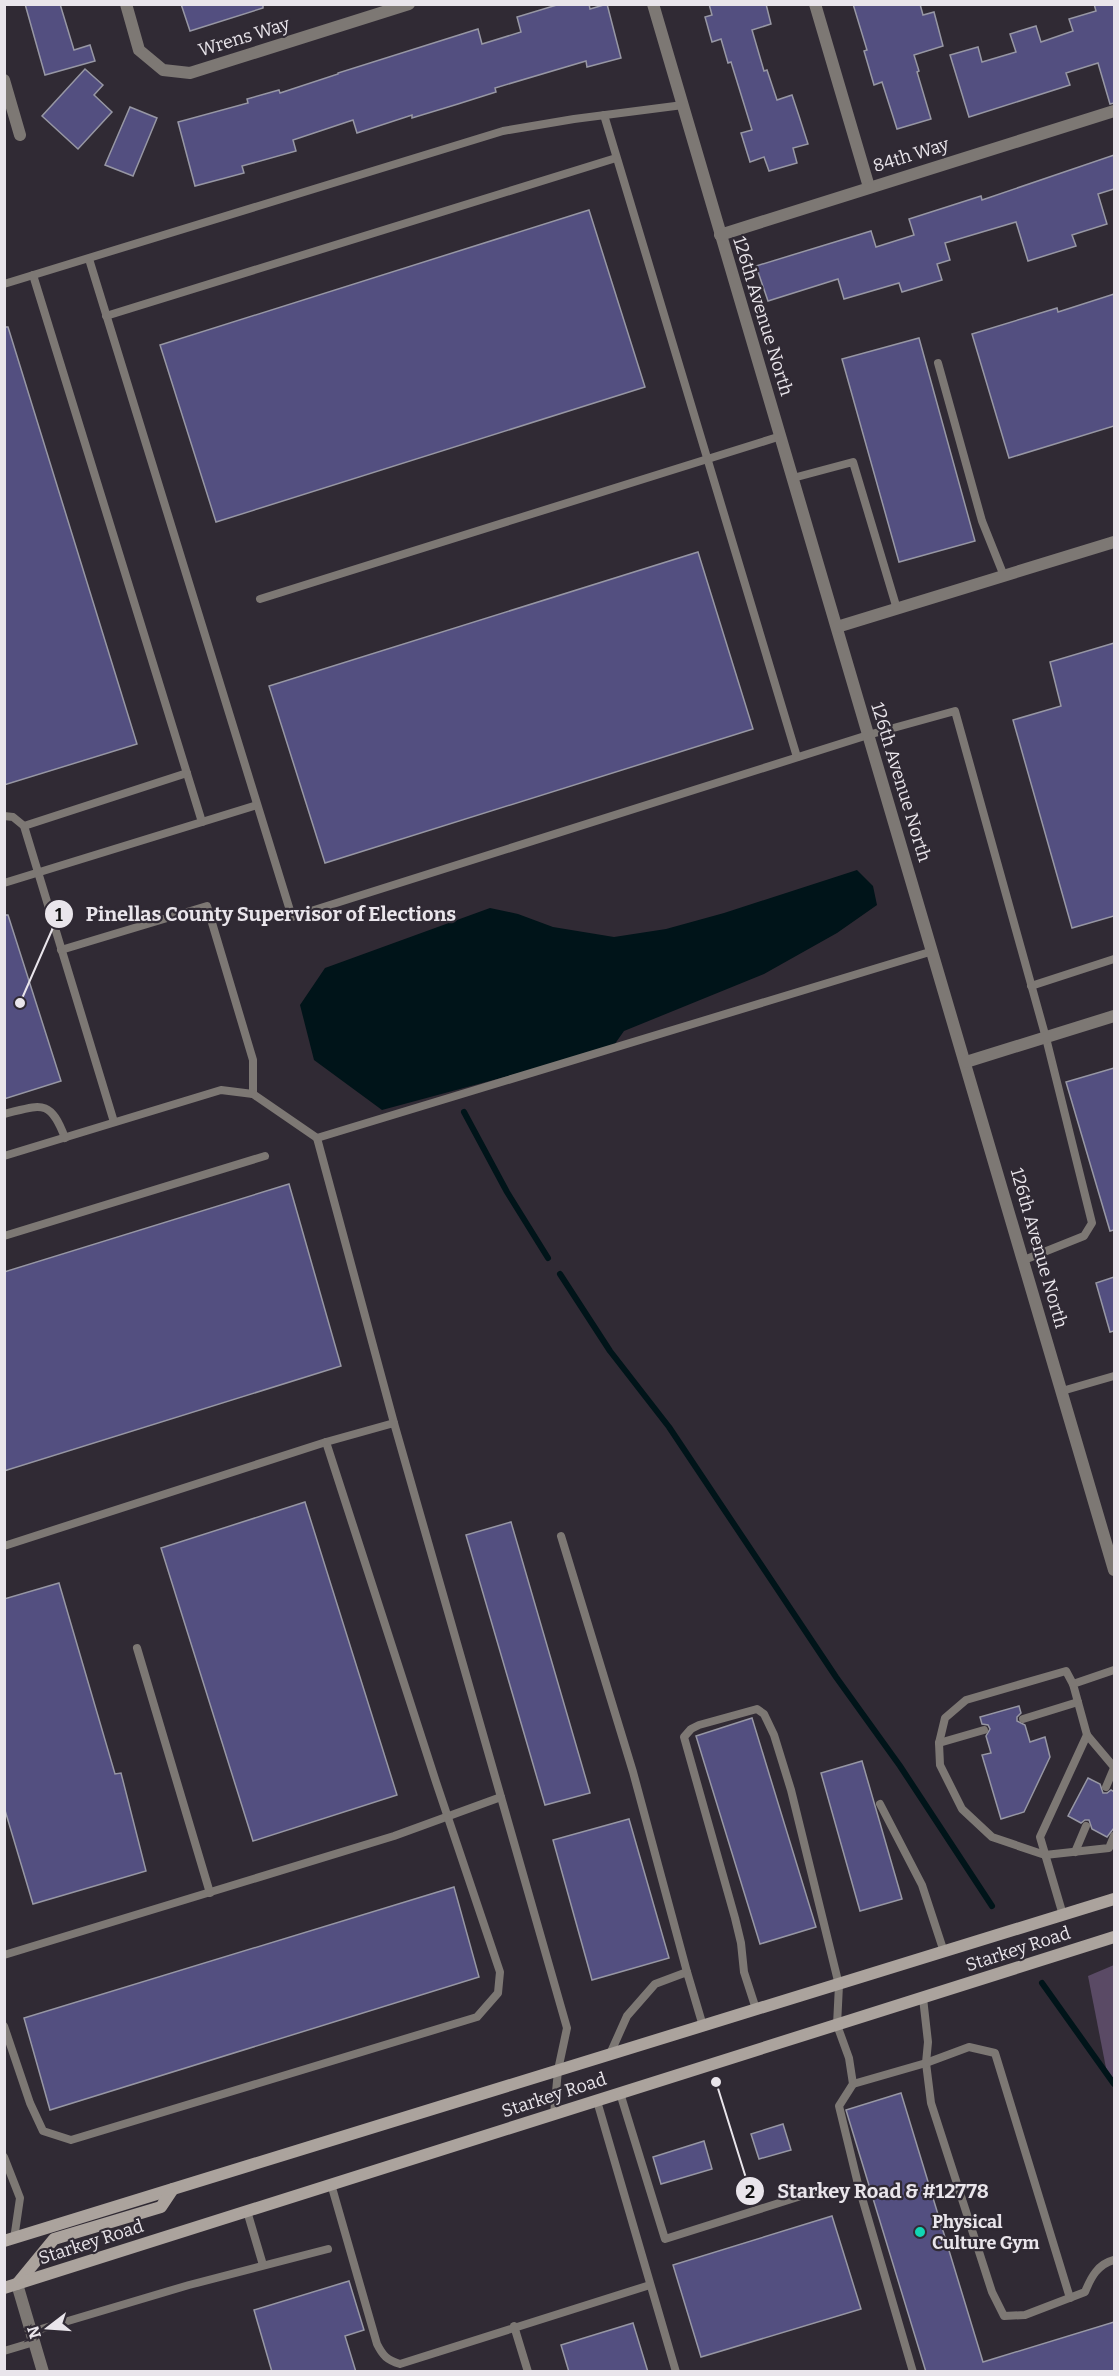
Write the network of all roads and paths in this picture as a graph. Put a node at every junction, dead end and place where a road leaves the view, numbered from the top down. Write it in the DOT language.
graph roads {
  1 [pos="126,4"];
  2 [pos="409,4"];
  3 [pos="653,4"];
  4 [pos="815,4"];
  5 [pos="374,10"];
  6 [pos="4,80"];
  7 [pos="683,105"];
  8 [pos="1114,111"];
  9 [pos="604,115"];
  10 [pos="20,135"];
  11 [pos="616,158"];
  12 [pos="869,187"];
  13 [pos="720,235"];
  14 [pos="89,259"];
  15 [pos="33,275"];
  16 [pos="4,284"];
  17 [pos="106,316"];
  18 [pos="938,363"];
  19 [pos="781,436"];
  20 [pos="707,459"];
  21 [pos="793,478"];
  22 [pos="1114,542"];
  23 [pos="1004,576"];
  24 [pos="260,599"];
  25 [pos="897,609"];
  26 [pos="837,627"];
  27 [pos="868,735"];
  28 [pos="797,757"];
  29 [pos="187,773"];
  30 [pos="257,805"];
  31 [pos="4,816"];
  32 [pos="202,822"];
  33 [pos="24,826"];
  34 [pos="38,872"];
  35 [pos="4,883"];
  36 [pos="61,950"];
  37 [pos="933,951"];
  38 [pos="1114,959"];
  39 [pos="1031,986"];
  40 [pos="1114,1016"];
  41 [pos="1046,1038"];
  42 [pos="966,1062"];
  43 [pos="253,1094"];
  44 [pos="4,1114"];
  45 [pos="114,1122"];
  46 [pos="65,1138"];
  47 [pos="317,1138"];
  48 [pos="4,1156"];
  49 [pos="265,1156"];
  50 [pos="4,1236"];
  51 [pos="1024,1260"];
  52 [pos="1114,1376"];
  53 [pos="1062,1391"];
  54 [pos="394,1423"];
  55 [pos="326,1442"];
  56 [pos="561,1536"];
  57 [pos="4,1546"];
  58 [pos="1114,1570"];
  59 [pos="137,1648"];
  60 [pos="1114,1670"];
  61 [pos="1073,1684"];
  62 [pos="1078,1702"];
  63 [pos="1023,1719"];
  64 [pos="984,1730"];
  65 [pos="1087,1735"];
  66 [pos="939,1743"];
  67 [pos="1114,1768"];
  68 [pos="1106,1787"];
  69 [pos="501,1797"];
  70 [pos="880,1804"];
  71 [pos="448,1816"];
  72 [pos="1086,1826"];
  73 [pos="1114,1836"];
  74 [pos="1075,1852"];
  75 [pos="1045,1855"];
  76 [pos="210,1893"];
  77 [pos="1114,1899"];
  78 [pos="1063,1915"];
  79 [pos="1114,1937"];
  80 [pos="944,1952"];
  81 [pos="5,1953"];
  82 [pos="687,1972"];
  83 [pos="838,1985"];
  84 [pos="922,1998"];
  85 [pos="756,2009"];
  86 [pos="837,2025"];
  87 [pos="4,2026"];
  88 [pos="703,2026"];
  89 [pos="610,2054"];
  90 [pos="926,2063"];
  91 [pos="558,2070"];
  92 [pos="853,2084"];
  93 [pos="620,2093"];
  94 [pos="597,2101"];
  95 [pos="554,2114"];
  96 [pos="4,2157"];
  97 [pos="332,2184"];
  98 [pos="173,2190"];
  99 [pos="820,2190"];
  100 [pos="247,2211"];
  101 [pos="9,2240"];
  102 [pos="328,2249"];
  103 [pos="1114,2260"];
  104 [pos="263,2265"];
  105 [pos="4,2278"];
  106 [pos="650,2285"];
  107 [pos="11,2286"];
  108 [pos="1070,2298"];
  109 [pos="514,2326"];
  110 [pos="33,2337"];
  111 [pos="4,2351"];
  112 [pos="388,2361"];
  113 [pos="43,2372"];
  114 [pos="392,2372"];
  115 [pos="528,2372"];
  116 [pos="676,2372"];
  117 [pos="913,2372"];
  1 -- 5 [label="street, Wrens Way"];
  2 -- 5 [label="street, Wrens Way"];
  3 -- 7 [label="street, 126th Avenue North"];
  4 -- 12 [label="street"];
  6 -- 10 [label="street"];
  7 -- 9 [label="lane"];
  7 -- 13 [label="street, 126th Avenue North"];
  8 -- 12 [label="street, 84th Way"];
  9 -- 11 [label="lane"];
  9 -- 14 [label="lane"];
  11 -- 17 [label="lane"];
  11 -- 20 [label="lane"];
  12 -- 13 [label="street, 84th Way"];
  13 -- 19 [label="street, 126th Avenue North"];
  14 -- 15 [label="lane"];
  14 -- 17 [label="lane"];
  15 -- 16 [label="lane"];
  15 -- 29 [label="lane"];
  17 -- 30 [label="lane"];
  18 -- 23 [label="lane"];
  19 -- 20 [label="lane"];
  19 -- 21 [label="street, 126th Avenue North"];
  20 -- 24 [label="lane"];
  20 -- 28 [label="lane"];
  21 -- 25 [label="lane"];
  21 -- 26 [label="street, 126th Avenue North"];
  22 -- 23 [label="street"];
  23 -- 25 [label="street"];
  25 -- 26 [label="street"];
  26 -- 27 [label="street, 126th Avenue North"];
  27 -- 28 [label="lane"];
  27 -- 37 [label="street, 126th Avenue North"];
  27 -- 39 [label="lane"];
  28 -- 30 [label="lane"];
  29 -- 32 [label="lane"];
  29 -- 33 [label="lane"];
  30 -- 32 [label="lane"];
  31 -- 33 [label="lane"];
  32 -- 34 [label="lane"];
  33 -- 34 [label="lane"];
  34 -- 35 [label="lane"];
  34 -- 36 [label="lane"];
  36 -- 43 [label="lane"];
  36 -- 45 [label="lane"];
  37 -- 42 [label="street, 126th Avenue North"];
  37 -- 47 [label="lane"];
  38 -- 39 [label="lane"];
  39 -- 41 [label="lane"];
  40 -- 41 [label="street"];
  41 -- 42 [label="street"];
  41 -- 51 [label="lane"];
  42 -- 51 [label="street, 126th Avenue North"];
  43 -- 45 [label="lane"];
  43 -- 47 [label="lane"];
  44 -- 46 [label="lane"];
  45 -- 46 [label="lane"];
  46 -- 48 [label="lane"];
  47 -- 54 [label="lane"];
  49 -- 50 [label="lane"];
  51 -- 53 [label="street, 126th Avenue North"];
  52 -- 53 [label="lane"];
  53 -- 58 [label="street, 126th Avenue North"];
  54 -- 55 [label="lane"];
  54 -- 69 [label="lane"];
  55 -- 57 [label="lane"];
  55 -- 71 [label="lane"];
  56 -- 82 [label="lane"];
  59 -- 76 [label="lane"];
  60 -- 61 [label="lane"];
  61 -- 62 [label="lane"];
  61 -- 66 [label="lane"];
  62 -- 63 [label="lane"];
  62 -- 65 [label="lane"];
  64 -- 66 [label="lane"];
  65 -- 67 [label="lane"];
  65 -- 75 [label="lane"];
  66 -- 75 [label="lane"];
  67 -- 68 [label="lane"];
  69 -- 71 [label="lane"];
  69 -- 91 [label="lane"];
  70 -- 80 [label="lane"];
  71 -- 76 [label="lane"];
  71 -- 87 [label="lane"];
  72 -- 74 [label="lane"];
  73 -- 74 [label="lane"];
  74 -- 75 [label="lane"];
  75 -- 78 [label="lane"];
  76 -- 81 [label="lane"];
  77 -- 78 [label="main road, Starkey Road"];
  78 -- 80 [label="main road, Starkey Road"];
  79 -- 84 [label="main road, Starkey Road"];
  80 -- 83 [label="main road, Starkey Road"];
  82 -- 88 [label="lane"];
  82 -- 89 [label="lane"];
  83 -- 85 [label="main road, Starkey Road"];
  83 -- 85 [label="lane"];
  83 -- 86 [label="lane"];
  84 -- 86 [label="main road, Starkey Road"];
  84 -- 90 [label="lane"];
  85 -- 88 [label="main road, Starkey Road"];
  86 -- 92 [label="lane"];
  86 -- 93 [label="main road, Starkey Road"];
  88 -- 89 [label="main road, Starkey Road"];
  89 -- 91 [label="main road, Starkey Road"];
  90 -- 92 [label="lane"];
  90 -- 108 [label="lane"];
  90 -- 108 [label="lane"];
  91 -- 95 [label="lane"];
  91 -- 98 [label="main road, Starkey Road"];
  92 -- 117 [label="lane"];
  93 -- 94 [label="main road, Starkey Road"];
  93 -- 99 [label="lane"];
  94 -- 95 [label="main road, Starkey Road"];
  94 -- 106 [label="lane"];
  95 -- 97 [label="main road, Starkey Road"];
  96 -- 101 [label="lane"];
  97 -- 100 [label="main road, Starkey Road"];
  97 -- 112 [label="lane"];
  98 -- 101 [label="main road, Starkey Road"];
  98 -- 107 [label="main road"];
  100 -- 104 [label="lane"];
  100 -- 107 [label="main road, Starkey Road"];
  102 -- 104 [label="lane"];
  103 -- 108 [label="lane"];
  104 -- 110 [label="lane"];
  105 -- 107 [label="main road"];
  106 -- 109 [label="lane"];
  106 -- 116 [label="lane"];
  107 -- 110 [label="street"];
  109 -- 112 [label="lane"];
  109 -- 115 [label="lane"];
  110 -- 111 [label="lane"];
  110 -- 113 [label="street"];
  112 -- 114 [label="lane"];
}
